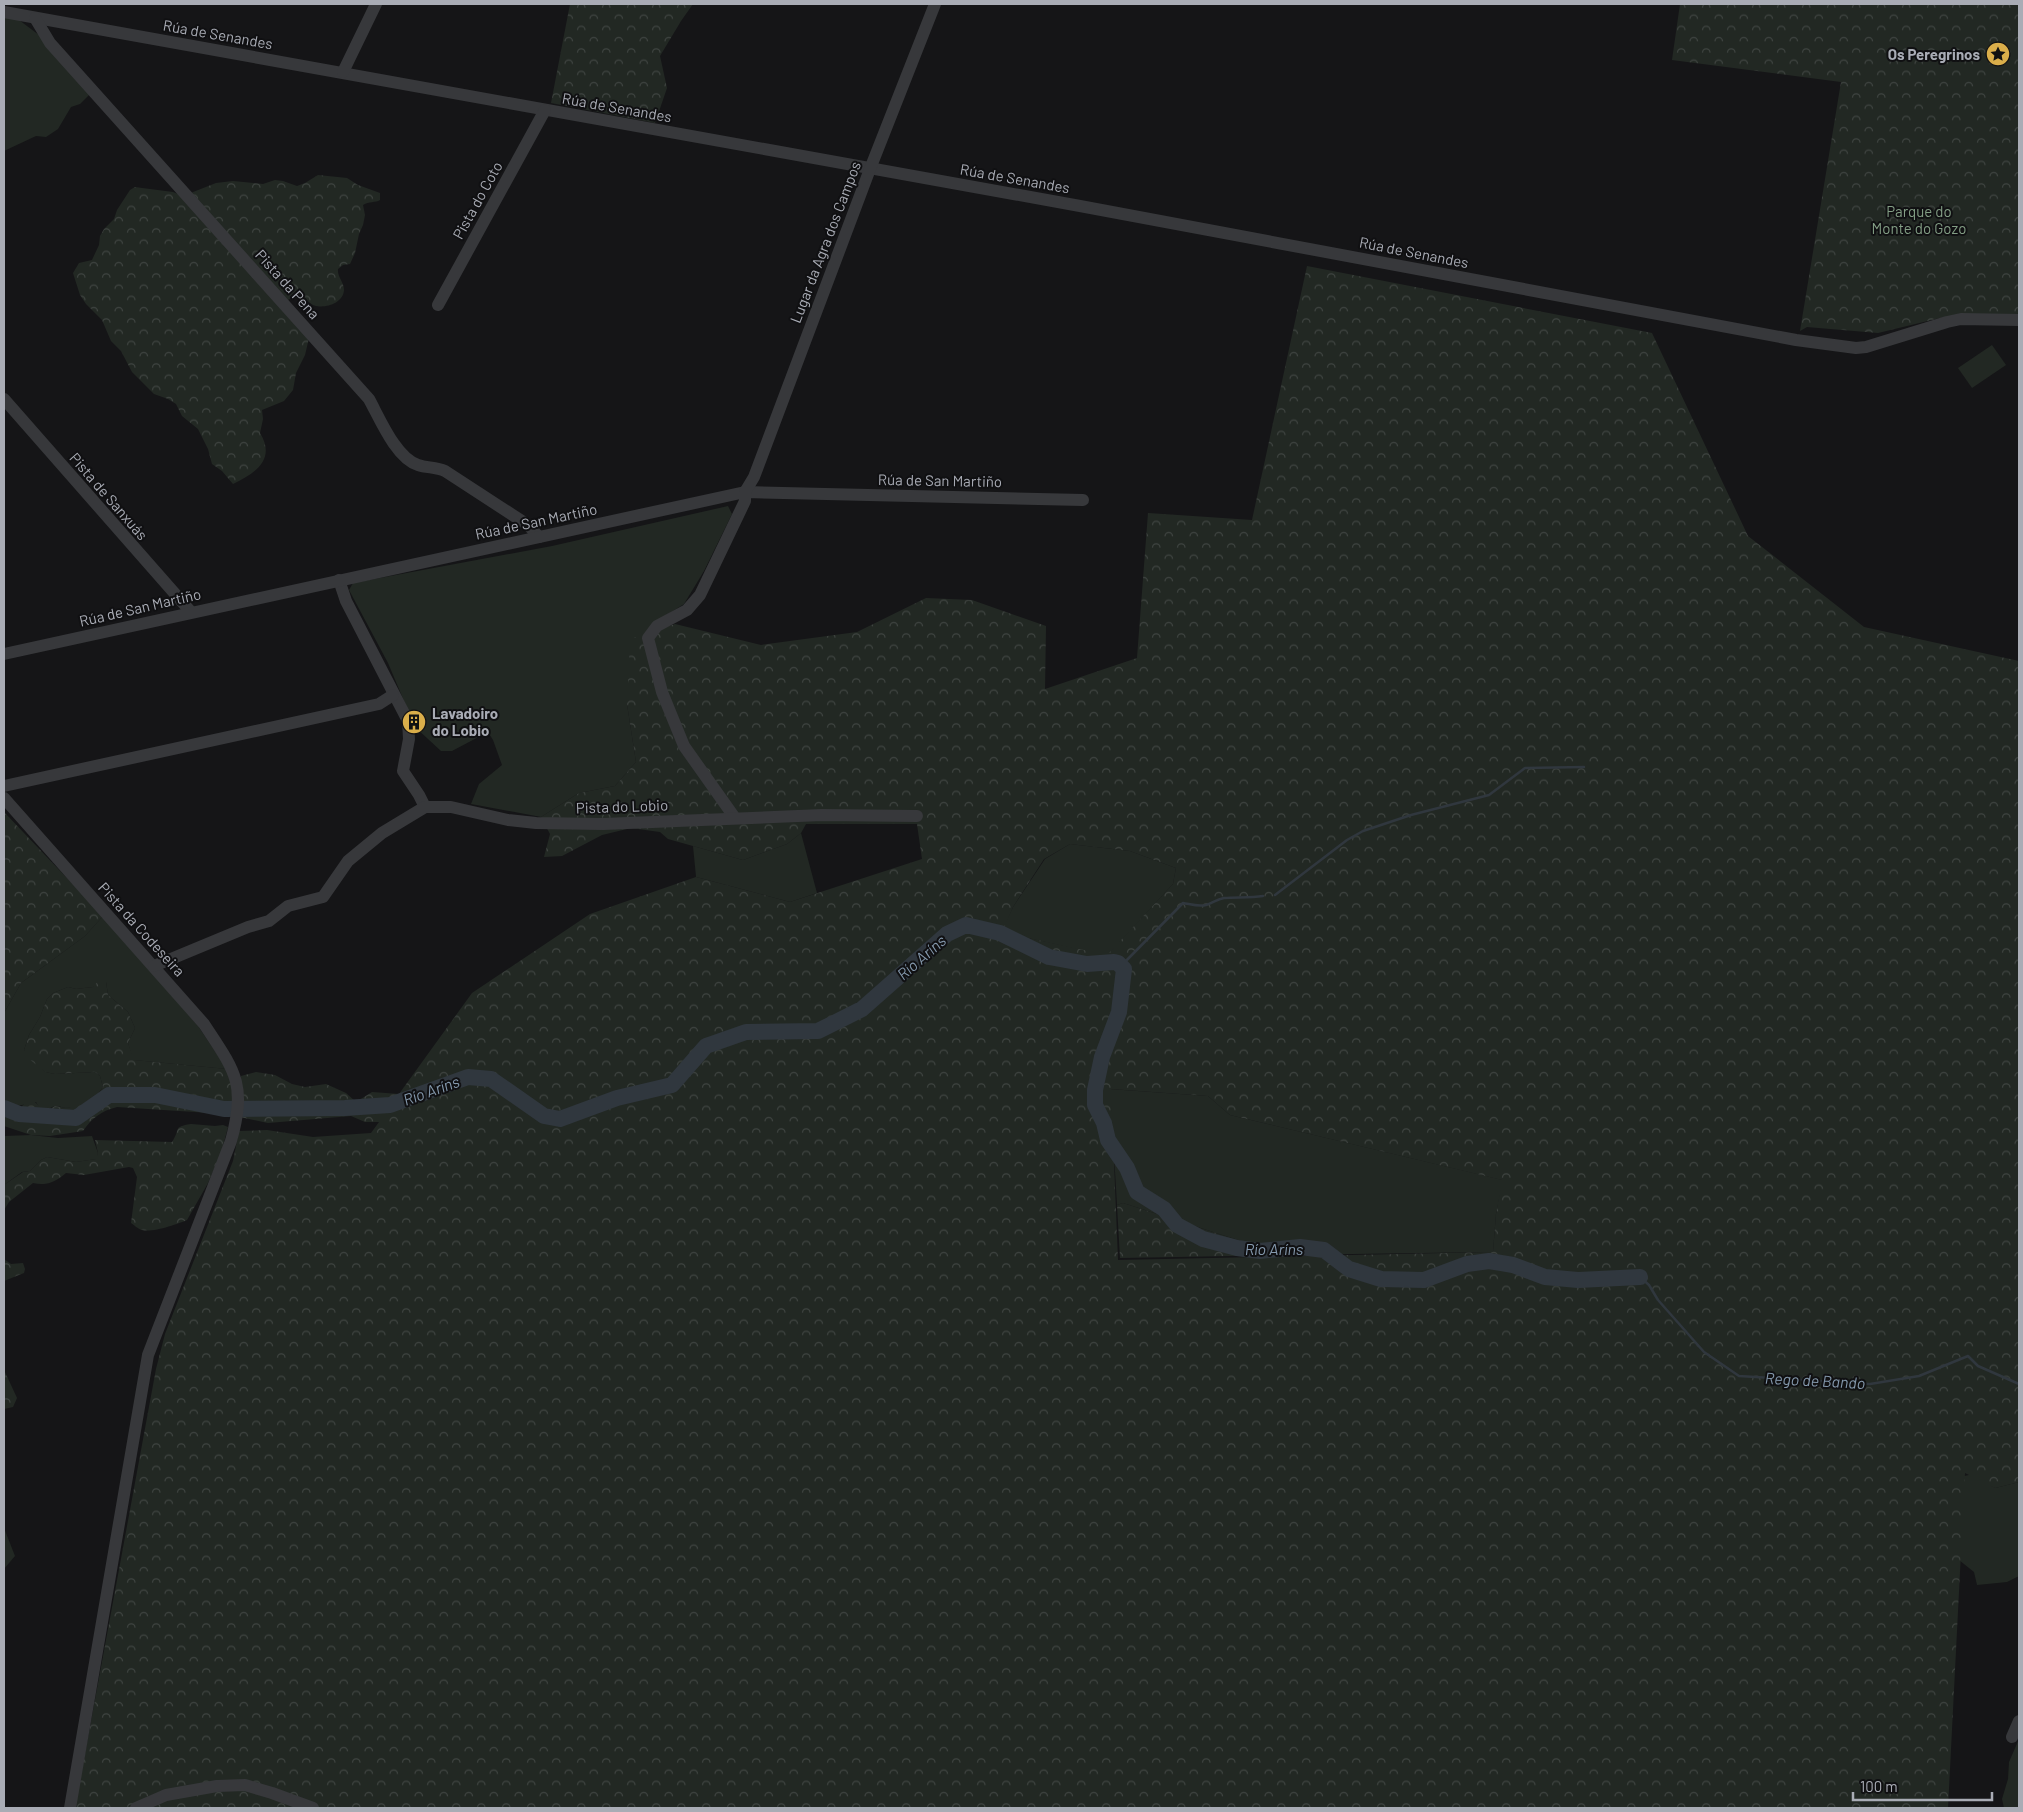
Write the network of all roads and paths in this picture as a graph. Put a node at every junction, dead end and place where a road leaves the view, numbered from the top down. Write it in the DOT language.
graph roads {
  1 [pos="376,4"];
  2 [pos="935,4"];
  3 [pos="4,12"];
  4 [pos="35,18"];
  5 [pos="343,72"];
  6 [pos="545,110"];
  7 [pos="870,169"];
  8 [pos="438,305"];
  9 [pos="2019,320"];
  10 [pos="4,399"];
  11 [pos="745,492"];
  12 [pos="1083,500"];
  13 [pos="539,537"];
  14 [pos="338,580"];
  15 [pos="191,612"];
  16 [pos="4,654"];
  17 [pos="393,695"];
  18 [pos="4,786"];
  19 [pos="4,798"];
  20 [pos="425,807"];
  21 [pos="917,816"];
  22 [pos="735,818"];
  23 [pos="154,966"];
  24 [pos="2019,1721"];
  25 [pos="2012,1737"];
  26 [pos="70,1808"];
  27 [pos="136,1808"];
  28 [pos="313,1808"];
  1 -- 5 [label="street"];
  2 -- 7 [label="street, Lugar da Agra dos Campos"];
  3 -- 4 [label="street, Rúa de Senandes"];
  4 -- 5 [label="street, Rúa de Senandes"];
  4 -- 13 [label="street, Pista da Pena"];
  5 -- 6 [label="street, Rúa de Senandes"];
  6 -- 7 [label="street, Rúa de Senandes"];
  6 -- 8 [label="street, Pista do Coto"];
  7 -- 9 [label="street, Rúa de Senandes"];
  7 -- 11 [label="street, Lugar da Agra dos Campos"];
  10 -- 15 [label="street, Pista de Sanxuás"];
  11 -- 12 [label="street, Rúa de San Martiño"];
  11 -- 13 [label="street, Rúa de San Martiño"];
  11 -- 22 [label="street, Lugar da Agra dos Campos"];
  13 -- 14 [label="street, Rúa de San Martiño"];
  14 -- 15 [label="street, Rúa de San Martiño"];
  14 -- 17 [label="street"];
  15 -- 16 [label="street, Rúa de San Martiño"];
  17 -- 18 [label="street"];
  17 -- 20 [label="street"];
  19 -- 23 [label="street, Pista da Codeseira"];
  20 -- 22 [label="street, Pista do Lobio"];
  20 -- 23 [label="street"];
  21 -- 22 [label="street, Pista do Lobio"];
  23 -- 26 [label="street, Pista da Codeseira"];
  24 -- 25 [label="street"];
  27 -- 28 [label="street"];
}
